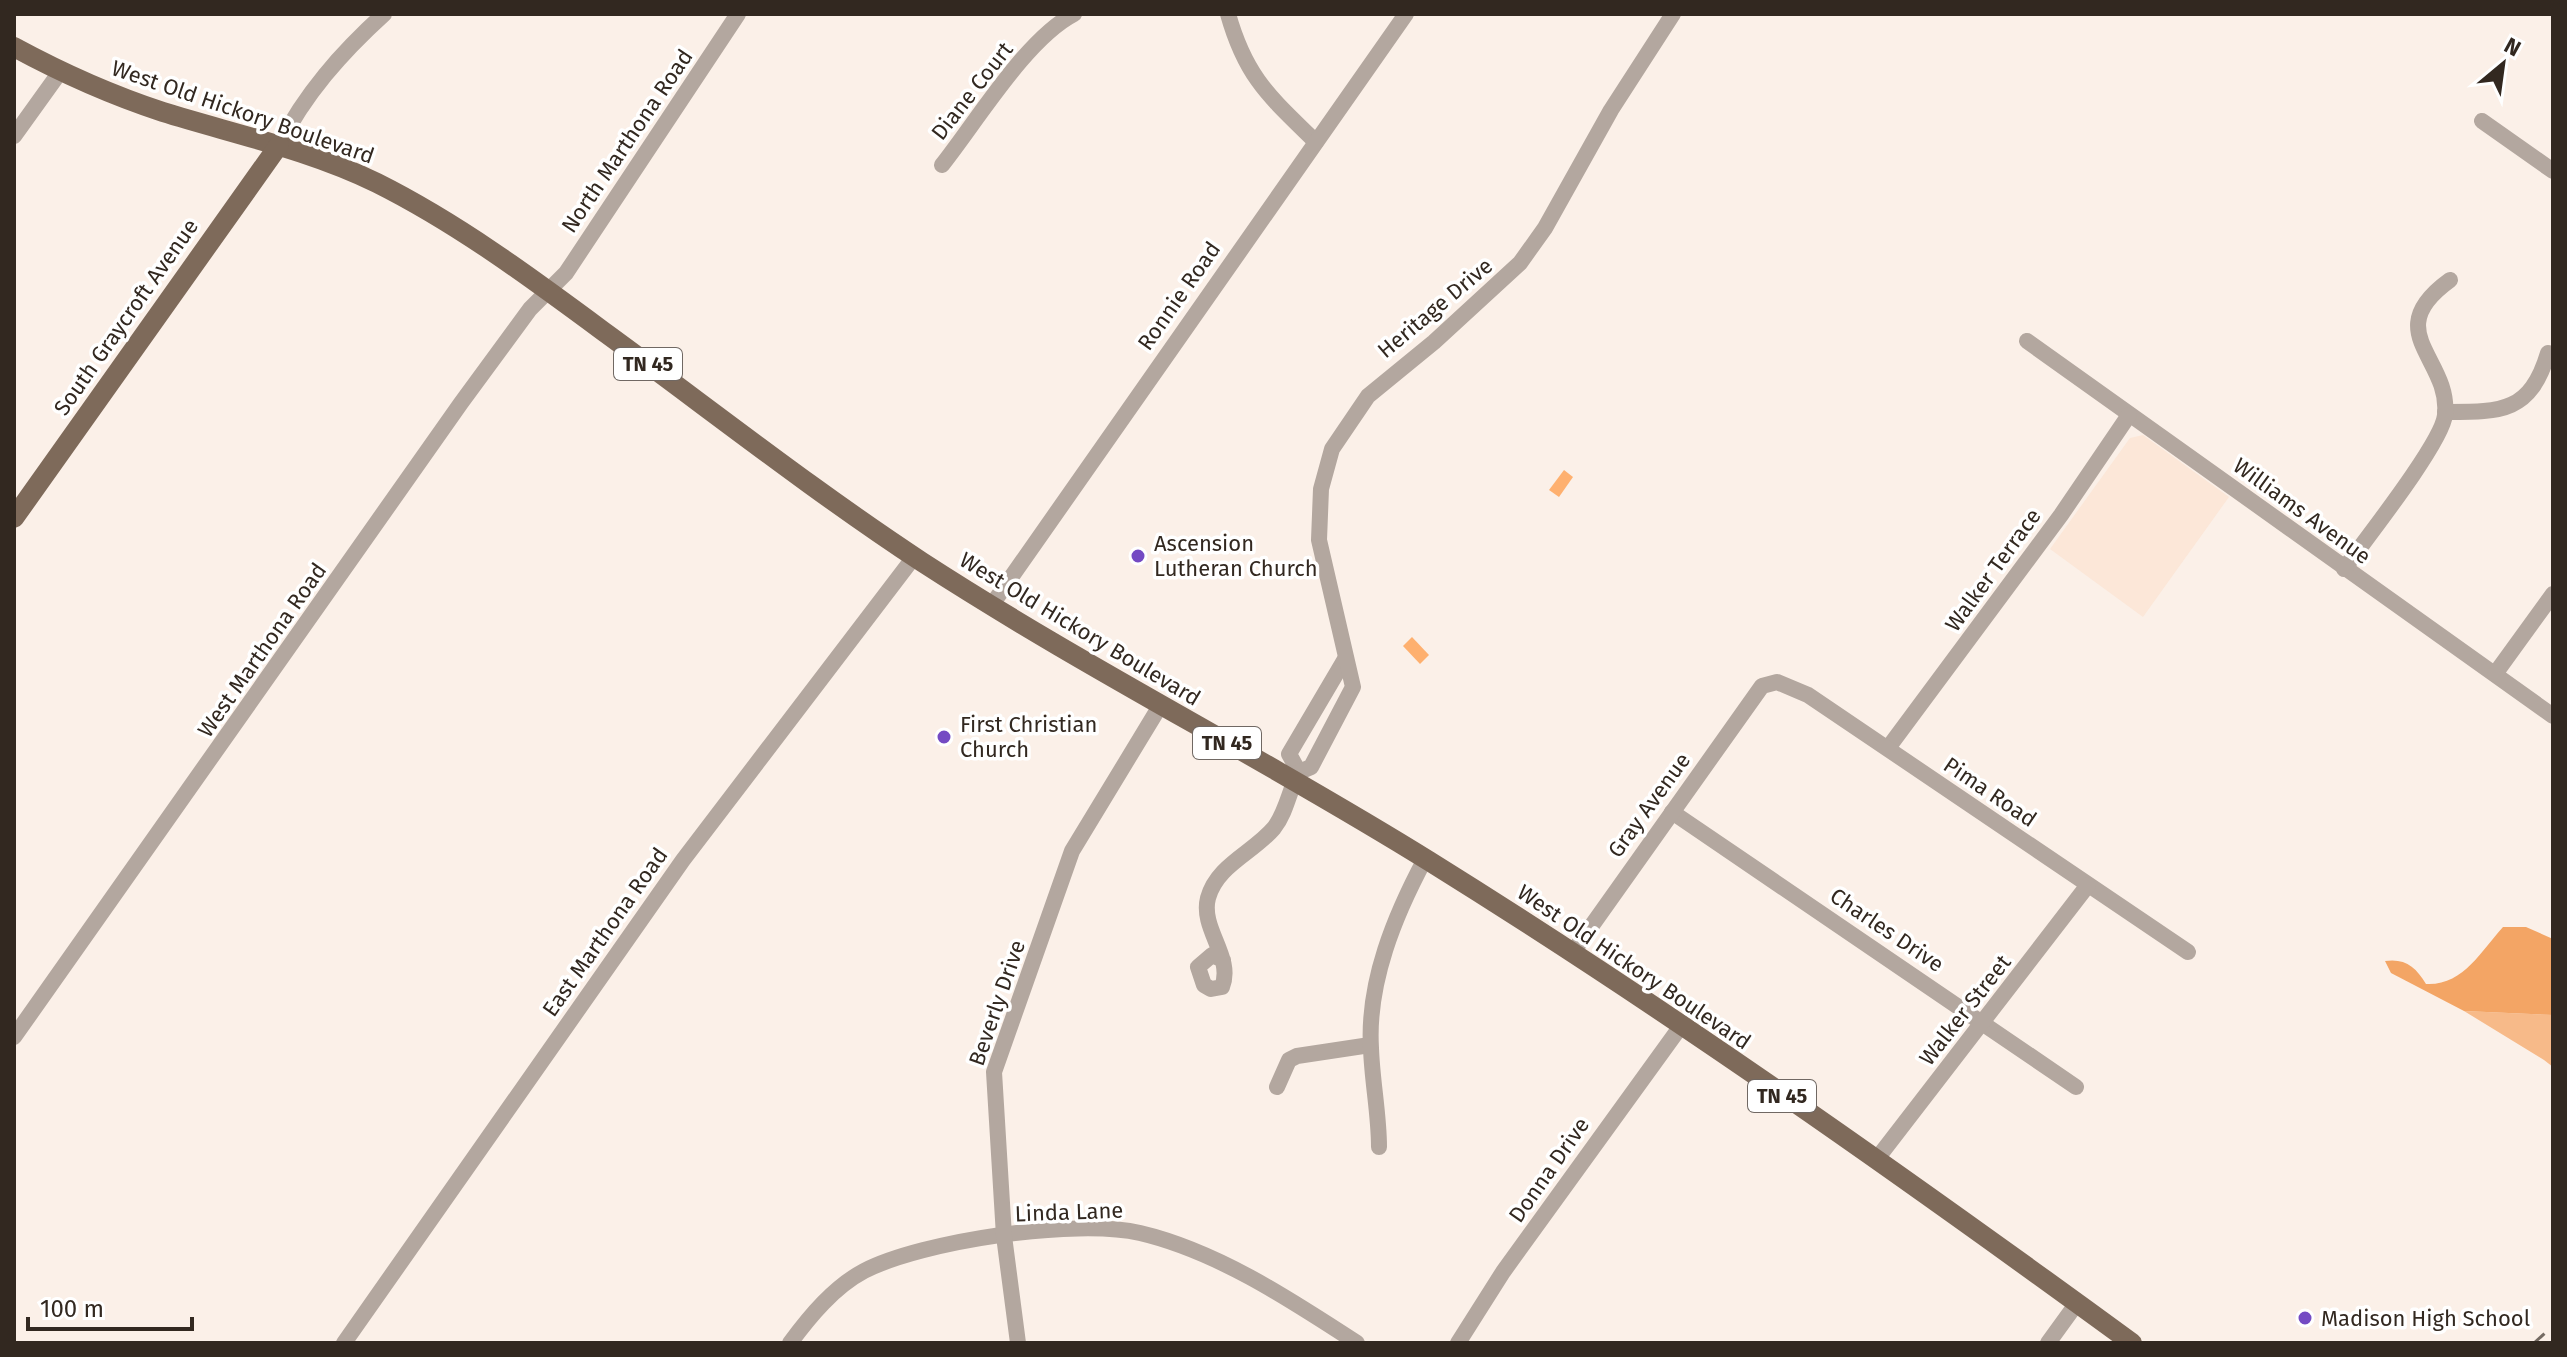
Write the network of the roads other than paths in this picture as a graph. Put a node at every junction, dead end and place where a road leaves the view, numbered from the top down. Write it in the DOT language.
graph roads {
  1 [pos="384,14"];
  2 [pos="738,14"];
  3 [pos="1074,14"];
  4 [pos="1228,14"];
  5 [pos="1406,14"];
  6 [pos="1673,14"];
  7 [pos="14,47"];
  8 [pos="60,72"];
  9 [pos="2482,121"];
  10 [pos="14,136"];
  11 [pos="1316,142"];
  12 [pos="279,145"];
  13 [pos="942,165"];
  14 [pos="2553,171"];
  15 [pos="2450,280"];
  16 [pos="549,291"];
  17 [pos="2027,341"];
  18 [pos="2548,353"];
  19 [pos="2445,412"];
  20 [pos="2129,415"];
  21 [pos="14,518"];
  22 [pos="914,557"];
  23 [pos="2344,569"];
  24 [pos="2553,594"];
  25 [pos="991,606"];
  26 [pos="1345,659"];
  27 [pos="2495,674"];
  28 [pos="1762,686"];
  29 [pos="1160,706"];
  30 [pos="2553,716"];
  31 [pos="1888,748"];
  32 [pos="1296,776"];
  33 [pos="1672,812"];
  34 [pos="1425,859"];
  35 [pos="2088,885"];
  36 [pos="1573,952"];
  37 [pos="2188,952"];
  38 [pos="1223,960"];
  39 [pos="1984,1021"];
  40 [pos="1681,1026"];
  41 [pos="14,1037"];
  42 [pos="1370,1045"];
  43 [pos="1277,1087"];
  44 [pos="2076,1087"];
  45 [pos="1379,1147"];
  46 [pos="1876,1160"];
  47 [pos="1004,1236"];
  48 [pos="2077,1303"];
  49 [pos="344,1343"];
  50 [pos="790,1343"];
  51 [pos="1018,1343"];
  52 [pos="1357,1343"];
  53 [pos="1458,1343"];
  54 [pos="2048,1343"];
  55 [pos="2132,1343"];
  1 -- 12 [label="street"];
  2 -- 16 [label="street, North Marthona Road"];
  3 -- 13 [label="street, Diane Court"];
  4 -- 11 [label="street"];
  5 -- 11 [label="street, Ronnie Road"];
  6 -- 26 [label="street, Heritage Drive"];
  7 -- 8 [label="main road, West Old Hickory Boulevard / TN 45"];
  8 -- 10 [label="street"];
  8 -- 12 [label="main road, West Old Hickory Boulevard / TN 45"];
  9 -- 14 [label="street"];
  11 -- 25 [label="street, Ronnie Road"];
  12 -- 16 [label="main road, West Old Hickory Boulevard / TN 45"];
  12 -- 21 [label="main road, South Graycroft Avenue"];
  15 -- 19 [label="street"];
  16 -- 22 [label="main road, West Old Hickory Boulevard / TN 45"];
  16 -- 41 [label="street, West Marthona Road"];
  17 -- 20 [label="street, Williams Avenue"];
  18 -- 19 [label="street"];
  19 -- 23 [label="street"];
  20 -- 23 [label="street, Williams Avenue"];
  20 -- 31 [label="street, Walker Terrace"];
  22 -- 25 [label="main road, West Old Hickory Boulevard / TN 45"];
  22 -- 49 [label="street, East Marthona Road"];
  23 -- 27 [label="street, Williams Avenue"];
  24 -- 27 [label="street"];
  25 -- 29 [label="main road, West Old Hickory Boulevard / TN 45"];
  26 -- 32 [label="street, Heritage Drive"];
  26 -- 32 [label="street, Heritage Drive"];
  27 -- 30 [label="street, Williams Avenue"];
  28 -- 31 [label="street, Pima Road"];
  28 -- 33 [label="street, Gray Avenue"];
  29 -- 32 [label="main road, West Old Hickory Boulevard / TN 45"];
  29 -- 47 [label="street, Beverly Drive"];
  31 -- 35 [label="street, Pima Road"];
  32 -- 34 [label="main road, West Old Hickory Boulevard / TN 45"];
  32 -- 38 [label="street, Heritage Drive"];
  33 -- 36 [label="street, Gray Avenue"];
  33 -- 39 [label="street, Charles Drive"];
  34 -- 36 [label="main road, West Old Hickory Boulevard / TN 45"];
  34 -- 42 [label="street"];
  35 -- 37 [label="street, Pima Road"];
  35 -- 39 [label="street, Walker Street"];
  36 -- 40 [label="main road, West Old Hickory Boulevard / TN 45"];
  39 -- 44 [label="street, Charles Drive"];
  39 -- 46 [label="street, Walker Street"];
  40 -- 46 [label="main road, West Old Hickory Boulevard / TN 45"];
  40 -- 53 [label="street, Donna Drive"];
  42 -- 43 [label="street"];
  42 -- 45 [label="street"];
  46 -- 48 [label="main road, West Old Hickory Boulevard / TN 45"];
  47 -- 50 [label="street, Linda Lane"];
  47 -- 51 [label="street, Beverly Drive"];
  47 -- 52 [label="street, Linda Lane"];
  48 -- 54 [label="street"];
  48 -- 55 [label="main road, West Old Hickory Boulevard / TN 45"];
}
